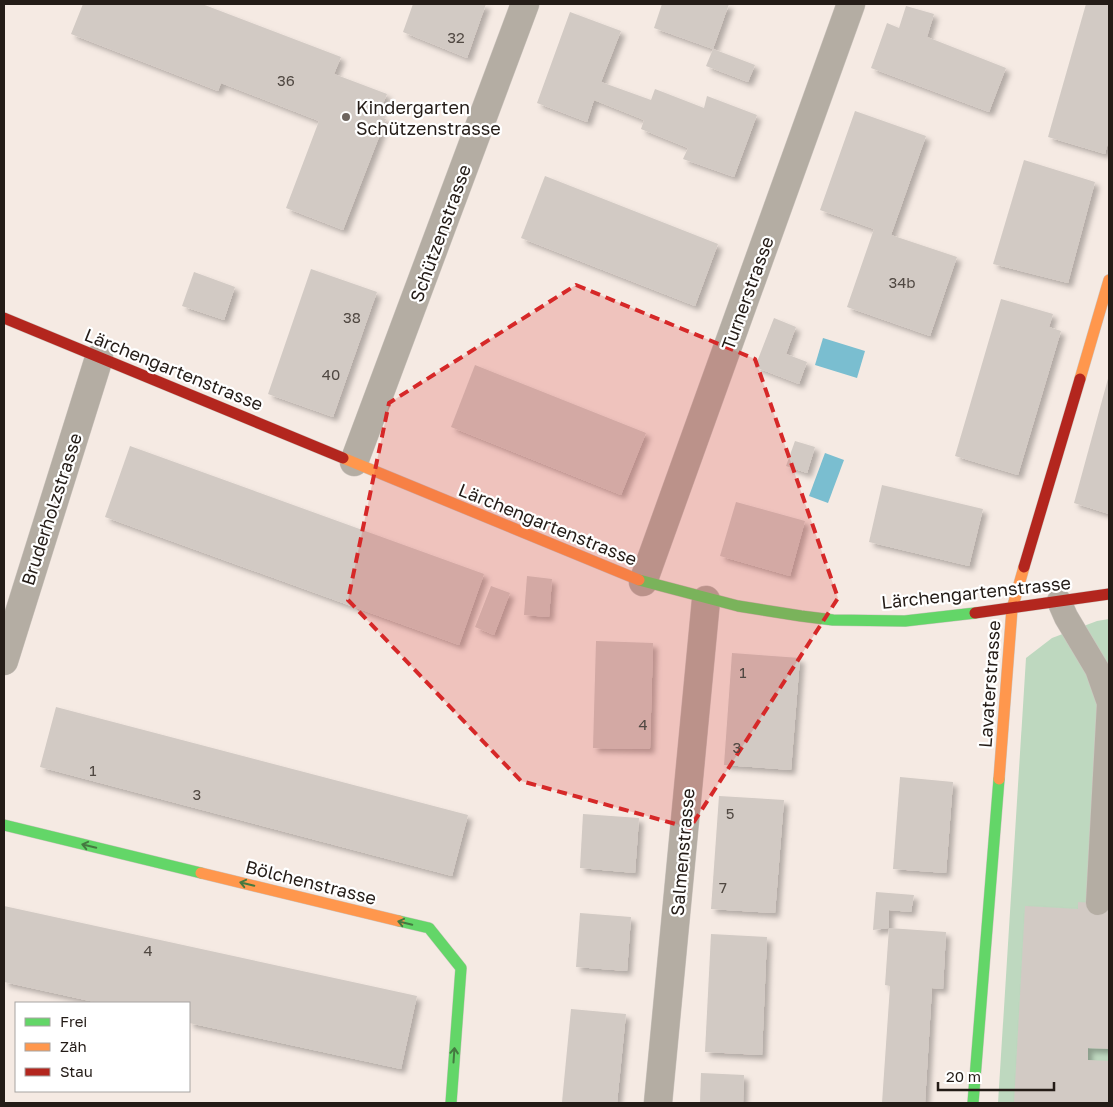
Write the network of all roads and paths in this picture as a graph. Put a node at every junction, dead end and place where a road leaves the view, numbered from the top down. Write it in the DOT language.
graph roads {
  1 [pos="525,4"];
  2 [pos="851,4"];
  3 [pos="1109,280"];
  4 [pos="4,318"];
  5 [pos="99,358"];
  6 [pos="354,462"];
  7 [pos="643,582"];
  8 [pos="1109,594"];
  9 [pos="706,600"];
  10 [pos="1059,601"];
  11 [pos="1012,608"];
  12 [pos="4,661"];
  13 [pos="4,825"];
  14 [pos="1098,903"];
  15 [pos="451,1103"];
  16 [pos="658,1103"];
  17 [pos="974,1103"];
  1 -- 6 [label="street, Schützenstrasse"];
  2 -- 7 [label="street, Turnerstrasse"];
  3 -- 11 [label="street, Lavaterstrasse"];
  4 -- 5 [label="street, Lärchengartenstrasse"];
  5 -- 6 [label="street, Lärchengartenstrasse"];
  5 -- 12 [label="street, Bruderholzstrasse"];
  6 -- 7 [label="street, Lärchengartenstrasse"];
  7 -- 9 [label="street, Lärchengartenstrasse"];
  8 -- 10 [label="street, Lärchengartenstrasse"];
  9 -- 11 [label="street, Lärchengartenstrasse"];
  9 -- 16 [label="street, Salmenstrasse"];
  10 -- 11 [label="street, Lärchengartenstrasse"];
  10 -- 14 [label="lane"];
  11 -- 17 [label="street, Lavaterstrasse"];
  15 -- 13 [label="street, Bölchenstrasse, one-way"];
}
